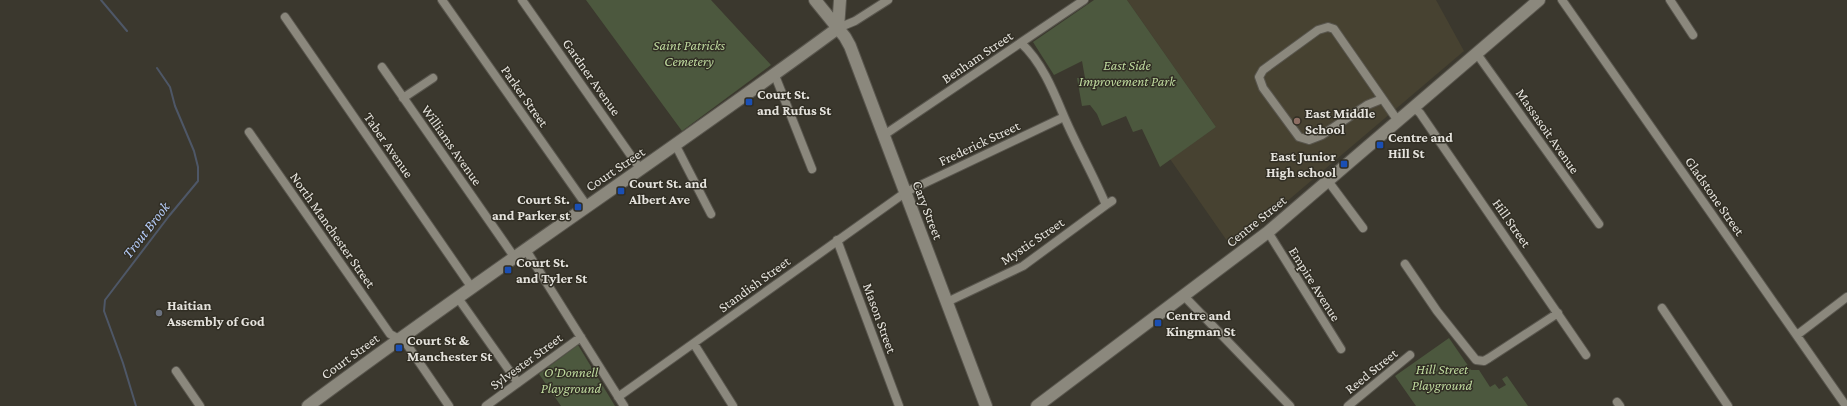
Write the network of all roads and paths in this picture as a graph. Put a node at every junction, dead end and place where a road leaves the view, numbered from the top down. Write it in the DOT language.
graph roads {
  1 [pos="442,0"];
  2 [pos="522,0"];
  3 [pos="830,0"];
  4 [pos="840,0"];
  5 [pos="888,0"];
  6 [pos="1084,0"];
  7 [pos="1539,0"];
  8 [pos="1562,0"];
  9 [pos="1670,0"];
  10 [pos="816,1"];
  11 [pos="285,17"];
  12 [pos="838,28"];
  13 [pos="1693,35"];
  14 [pos="1021,43"];
  15 [pos="1477,54"];
  16 [pos="382,67"];
  17 [pos="774,73"];
  18 [pos="433,78"];
  19 [pos="403,98"];
  20 [pos="1382,99"];
  21 [pos="1414,108"];
  22 [pos="1064,117"];
  23 [pos="1398,121"];
  24 [pos="248,132"];
  25 [pos="884,135"];
  26 [pos="676,146"];
  27 [pos="812,169"];
  28 [pos="640,170"];
  29 [pos="1328,181"];
  30 [pos="906,192"];
  31 [pos="587,206"];
  32 [pos="711,214"];
  33 [pos="1598,224"];
  34 [pos="1363,228"];
  35 [pos="1268,232"];
  36 [pos="837,240"];
  37 [pos="526,250"];
  38 [pos="514,258"];
  39 [pos="1405,264"];
  40 [pos="472,288"];
  41 [pos="1184,296"];
  42 [pos="1847,297"];
  43 [pos="458,298"];
  44 [pos="947,302"];
  45 [pos="1662,308"];
  46 [pos="1558,312"];
  47 [pos="1797,335"];
  48 [pos="581,337"];
  49 [pos="399,340"];
  50 [pos="694,344"];
  51 [pos="1341,349"];
  52 [pos="1410,355"];
  53 [pos="1586,355"];
  54 [pos="176,371"];
  55 [pos="518,383"];
  56 [pos="618,396"];
  57 [pos="200,406"];
  58 [pos="308,406"];
  59 [pos="449,406"];
  60 [pos="486,406"];
  61 [pos="624,406"];
  62 [pos="733,406"];
  63 [pos="899,406"];
  64 [pos="986,406"];
  65 [pos="1037,406"];
  66 [pos="1290,406"];
  67 [pos="1348,406"];
  68 [pos="1728,406"];
  69 [pos="1846,406"];
  1 -- 31 [label="street, Parker Street"];
  2 -- 28 [label="street, Gardner Avenue"];
  3 -- 10 [label="main road"];
  4 -- 12 [label="main road"];
  5 -- 12 [label="street"];
  6 -- 14 [label="street, Benham Street"];
  7 -- 15 [label="main road, Centre Street"];
  8 -- 47 [label="street, Gladstone Street"];
  9 -- 13 [label="street"];
  10 -- 12 [label="main road, Cary Street"];
  11 -- 40 [label="street, Taber Avenue"];
  12 -- 17 [label="main road, Court Street"];
  12 -- 25 [label="main road, Cary Street"];
  14 -- 22 [label="street"];
  14 -- 25 [label="street, Benham Street"];
  15 -- 21 [label="main road, Centre Street"];
  15 -- 33 [label="street, Massasoit Avenue"];
  16 -- 19 [label="street, Williams Avenue"];
  17 -- 26 [label="main road, Court Street"];
  17 -- 27 [label="street"];
  18 -- 19 [label="street"];
  19 -- 38 [label="street, Williams Avenue"];
  20 -- 20 [label="street"];
  20 -- 23 [label="street"];
  21 -- 23 [label="main road, Centre Street"];
  21 -- 46 [label="street, Hill Street"];
  22 -- 30 [label="street, Frederick Street"];
  22 -- 44 [label="street, Mystic Street"];
  23 -- 29 [label="main road, Centre Street"];
  24 -- 49 [label="street, North Manchester Street"];
  25 -- 30 [label="main road, Cary Street"];
  26 -- 28 [label="main road, Court Street"];
  26 -- 32 [label="street"];
  28 -- 31 [label="main road, Court Street"];
  29 -- 34 [label="street"];
  29 -- 35 [label="main road, Centre Street"];
  30 -- 36 [label="street, Standish Street"];
  30 -- 44 [label="main road, Cary Street"];
  31 -- 37 [label="main road, Court Street"];
  35 -- 41 [label="main road, Centre Street"];
  35 -- 51 [label="street, Empire Avenue"];
  36 -- 50 [label="street, Standish Street"];
  36 -- 63 [label="street, Mason Street"];
  37 -- 38 [label="main road, Court Street"];
  37 -- 48 [label="street"];
  38 -- 40 [label="main road, Court Street"];
  39 -- 46 [label="street"];
  40 -- 43 [label="main road, Court Street"];
  41 -- 65 [label="main road, Centre Street"];
  41 -- 66 [label="street"];
  42 -- 47 [label="street"];
  43 -- 49 [label="main road, Court Street"];
  43 -- 55 [label="street"];
  44 -- 64 [label="main road, Cary Street"];
  45 -- 68 [label="street"];
  46 -- 53 [label="street, Hill Street"];
  47 -- 69 [label="street, Gladstone Street"];
  48 -- 55 [label="street, Sylvester Street"];
  48 -- 56 [label="street"];
  49 -- 58 [label="main road, Court Street"];
  49 -- 59 [label="street, North Manchester Street"];
  50 -- 56 [label="street, Standish Street"];
  50 -- 62 [label="street"];
  52 -- 67 [label="street, Reed Street"];
  54 -- 57 [label="street"];
  55 -- 60 [label="street, Sylvester Street"];
  56 -- 61 [label="street"];
}
